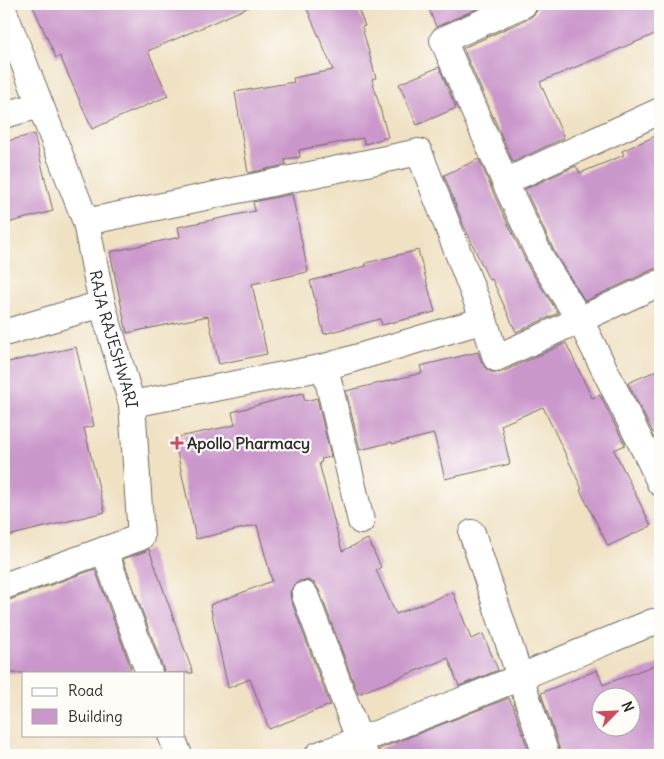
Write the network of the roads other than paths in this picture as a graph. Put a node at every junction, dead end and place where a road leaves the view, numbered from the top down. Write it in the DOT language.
graph roads {
  1 [pos="524,4"];
  2 [pos="4,12"];
  3 [pos="40,106"];
  4 [pos="660,111"];
  5 [pos="4,115"];
  6 [pos="505,182"];
  7 [pos="86,222"];
  8 [pos="660,283"];
  9 [pos="102,304"];
  10 [pos="484,320"];
  11 [pos="580,320"];
  12 [pos="4,333"];
  13 [pos="325,367"];
  14 [pos="132,404"];
  15 [pos="657,468"];
  16 [pos="361,521"];
  17 [pos="472,532"];
  18 [pos="104,550"];
  19 [pos="4,586"];
  20 [pos="304,595"];
  21 [pos="654,622"];
  22 [pos="148,672"];
  23 [pos="519,677"];
  24 [pos="171,736"];
  25 [pos="362,748"];
  26 [pos="179,755"];
  27 [pos="318,755"];
  28 [pos="546,755"];
  1 -- 6 [label="street"];
  2 -- 3 [label="street, RAJA RAJESHWARI"];
  3 -- 5 [label="street"];
  3 -- 7 [label="street, RAJA RAJESHWARI"];
  4 -- 6 [label="street"];
  6 -- 11 [label="street"];
  7 -- 9 [label="street, RAJA RAJESHWARI"];
  7 -- 10 [label="street"];
  8 -- 11 [label="street"];
  9 -- 12 [label="street"];
  9 -- 14 [label="street, RAJA RAJESHWARI"];
  10 -- 11 [label="street"];
  10 -- 13 [label="street"];
  11 -- 15 [label="street"];
  13 -- 14 [label="street"];
  13 -- 16 [label="street"];
  14 -- 18 [label="street, RAJA RAJESHWARI"];
  17 -- 23 [label="street"];
  18 -- 19 [label="street, RAJA RAJESHWARI"];
  18 -- 22 [label="street"];
  20 -- 25 [label="street"];
  21 -- 23 [label="street"];
  23 -- 25 [label="street"];
  23 -- 28 [label="street"];
  24 -- 26 [label="street"];
  25 -- 27 [label="street"];
}
